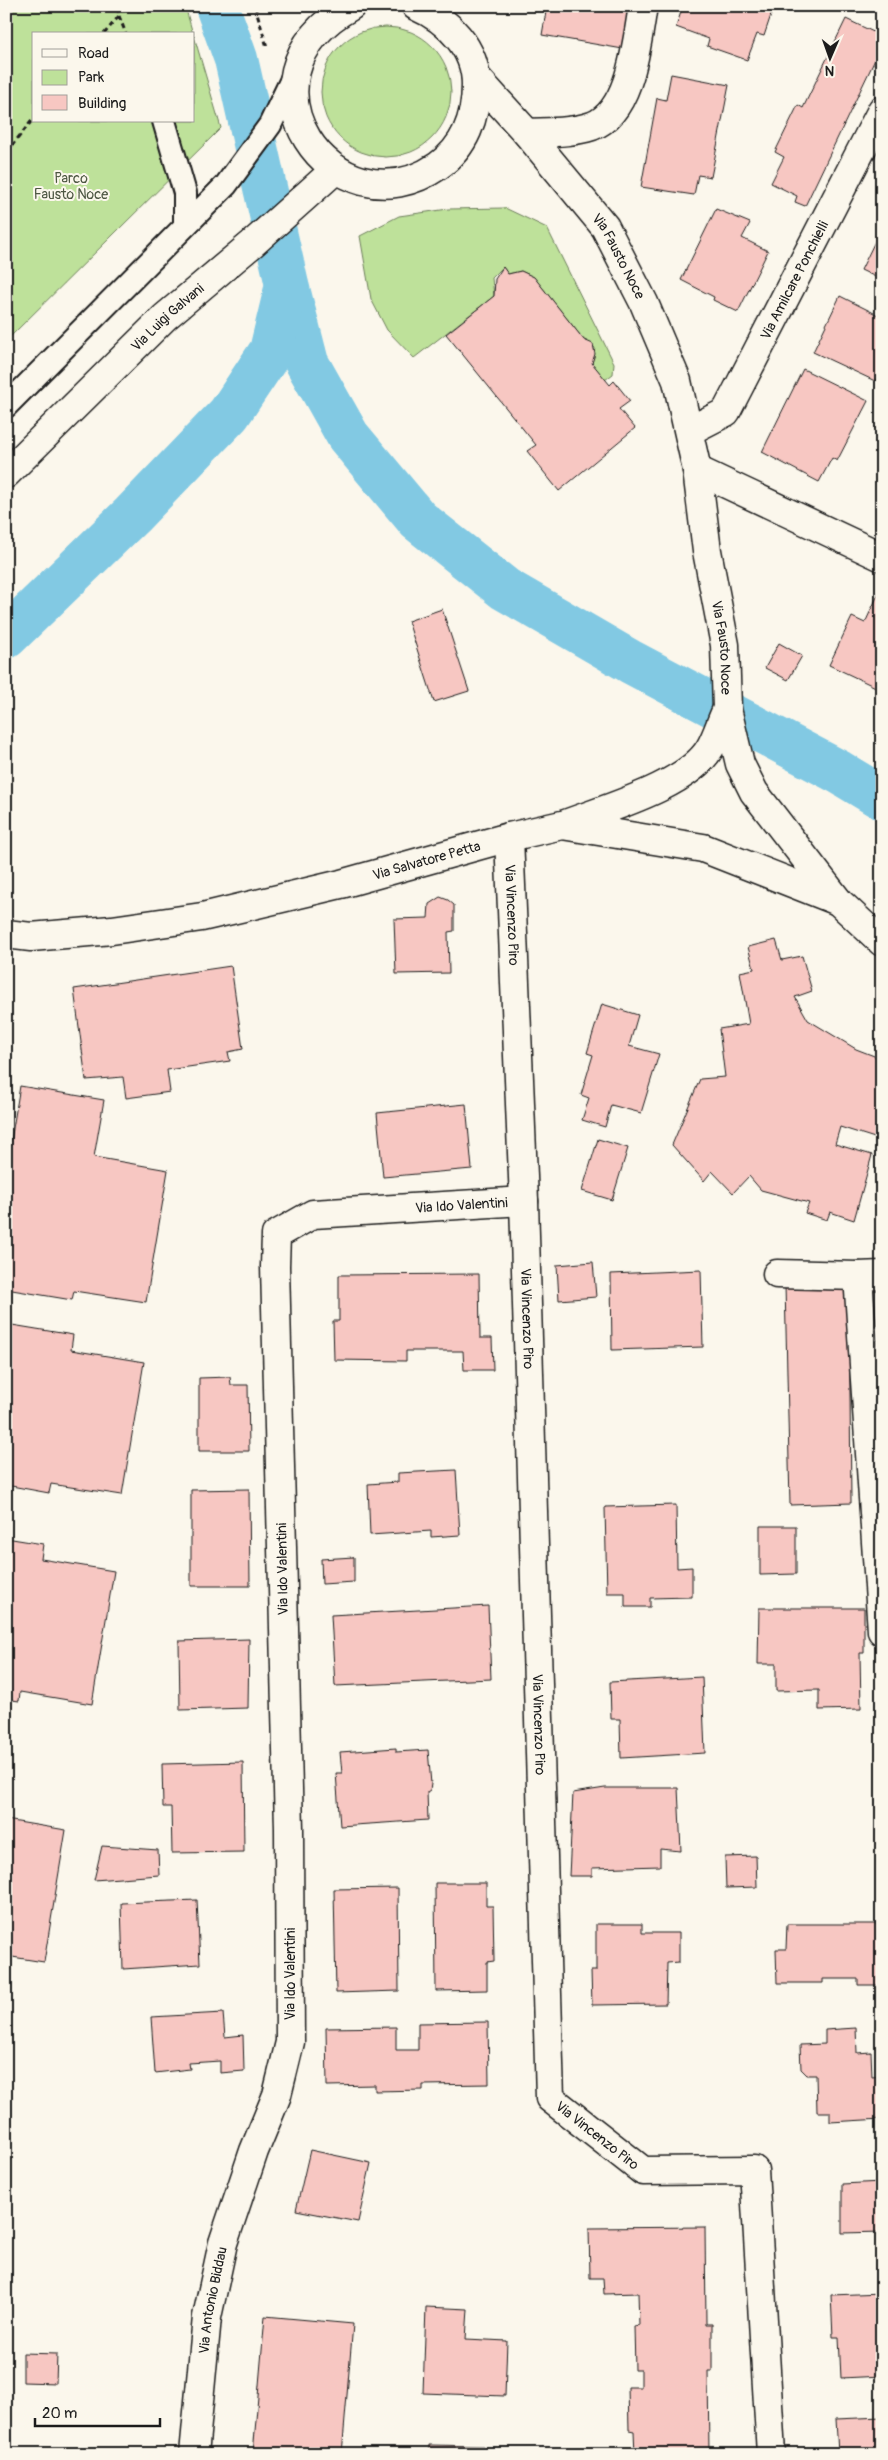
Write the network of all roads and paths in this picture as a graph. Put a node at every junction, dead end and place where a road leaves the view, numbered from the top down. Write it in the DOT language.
graph roads {
  1 [pos="117,6"];
  2 [pos="255,6"];
  3 [pos="319,6"];
  4 [pos="351,6"];
  5 [pos="416,6"];
  6 [pos="442,6"];
  7 [pos="643,6"];
  8 [pos="119,16"];
  9 [pos="106,32"];
  10 [pos="125,32"];
  11 [pos="456,33"];
  12 [pos="306,44"];
  13 [pos="268,49"];
  14 [pos="295,74"];
  15 [pos="476,77"];
  16 [pos="882,110"];
  17 [pos="32,120"];
  18 [pos="164,122"];
  19 [pos="527,133"];
  20 [pos="6,153"];
  21 [pos="336,169"];
  22 [pos="185,225"];
  23 [pos="6,406"];
  24 [pos="689,431"];
  25 [pos="697,470"];
  26 [pos="6,474"];
  27 [pos="882,557"];
  28 [pos="727,709"];
  29 [pos="754,792"];
  30 [pos="562,825"];
  31 [pos="509,837"];
  32 [pos="839,902"];
  33 [pos="19,935"];
  34 [pos="882,942"];
  35 [pos="6,953"];
  36 [pos="524,1201"];
  37 [pos="777,1274"];
  38 [pos="870,1276"];
  39 [pos="882,1631"];
  40 [pos="254,2151"];
  41 [pos="194,2454"];
  42 [pos="771,2454"];
  1 -- 8 [label="path"];
  2 -- 13 [label="path"];
  3 -- 12 [label="street"];
  4 -- 12 [label="street"];
  5 -- 11 [label="street"];
  6 -- 11 [label="street"];
  7 -- 19 [label="street"];
  8 -- 9 [label="path"];
  8 -- 10 [label="path"];
  11 -- 15 [label="street"];
  12 -- 14 [label="street"];
  14 -- 21 [label="street"];
  14 -- 22 [label="lane"];
  15 -- 19 [label="street, Via Fausto Noce"];
  15 -- 21 [label="street"];
  16 -- 24 [label="street, Via Amilcare Ponchielli"];
  17 -- 20 [label="path"];
  18 -- 22 [label="lane"];
  19 -- 24 [label="street, Via Fausto Noce"];
  21 -- 26 [label="street, Via Luigi Galvani"];
  22 -- 23 [label="lane"];
  24 -- 25 [label="street, Via Fausto Noce"];
  25 -- 27 [label="street"];
  25 -- 28 [label="street, Via Fausto Noce"];
  28 -- 29 [label="street, Via Fausto Noce"];
  28 -- 30 [label="street"];
  29 -- 32 [label="street, Via Salvatore Petta"];
  30 -- 31 [label="street, Via Salvatore Petta"];
  30 -- 32 [label="street, Via Salvatore Petta"];
  31 -- 33 [label="street, Via Salvatore Petta"];
  31 -- 36 [label="street, Via Vincenzo Piro"];
  32 -- 34 [label="street, Via Salvatore Petta"];
  33 -- 35 [label="street"];
  36 -- 40 [label="street, Via Ido Valentini"];
  36 -- 42 [label="street, Via Vincenzo Piro"];
  37 -- 38 [label="street"];
  38 -- 39 [label="street"];
  40 -- 41 [label="street, Via Antonio Biddau"];
}
